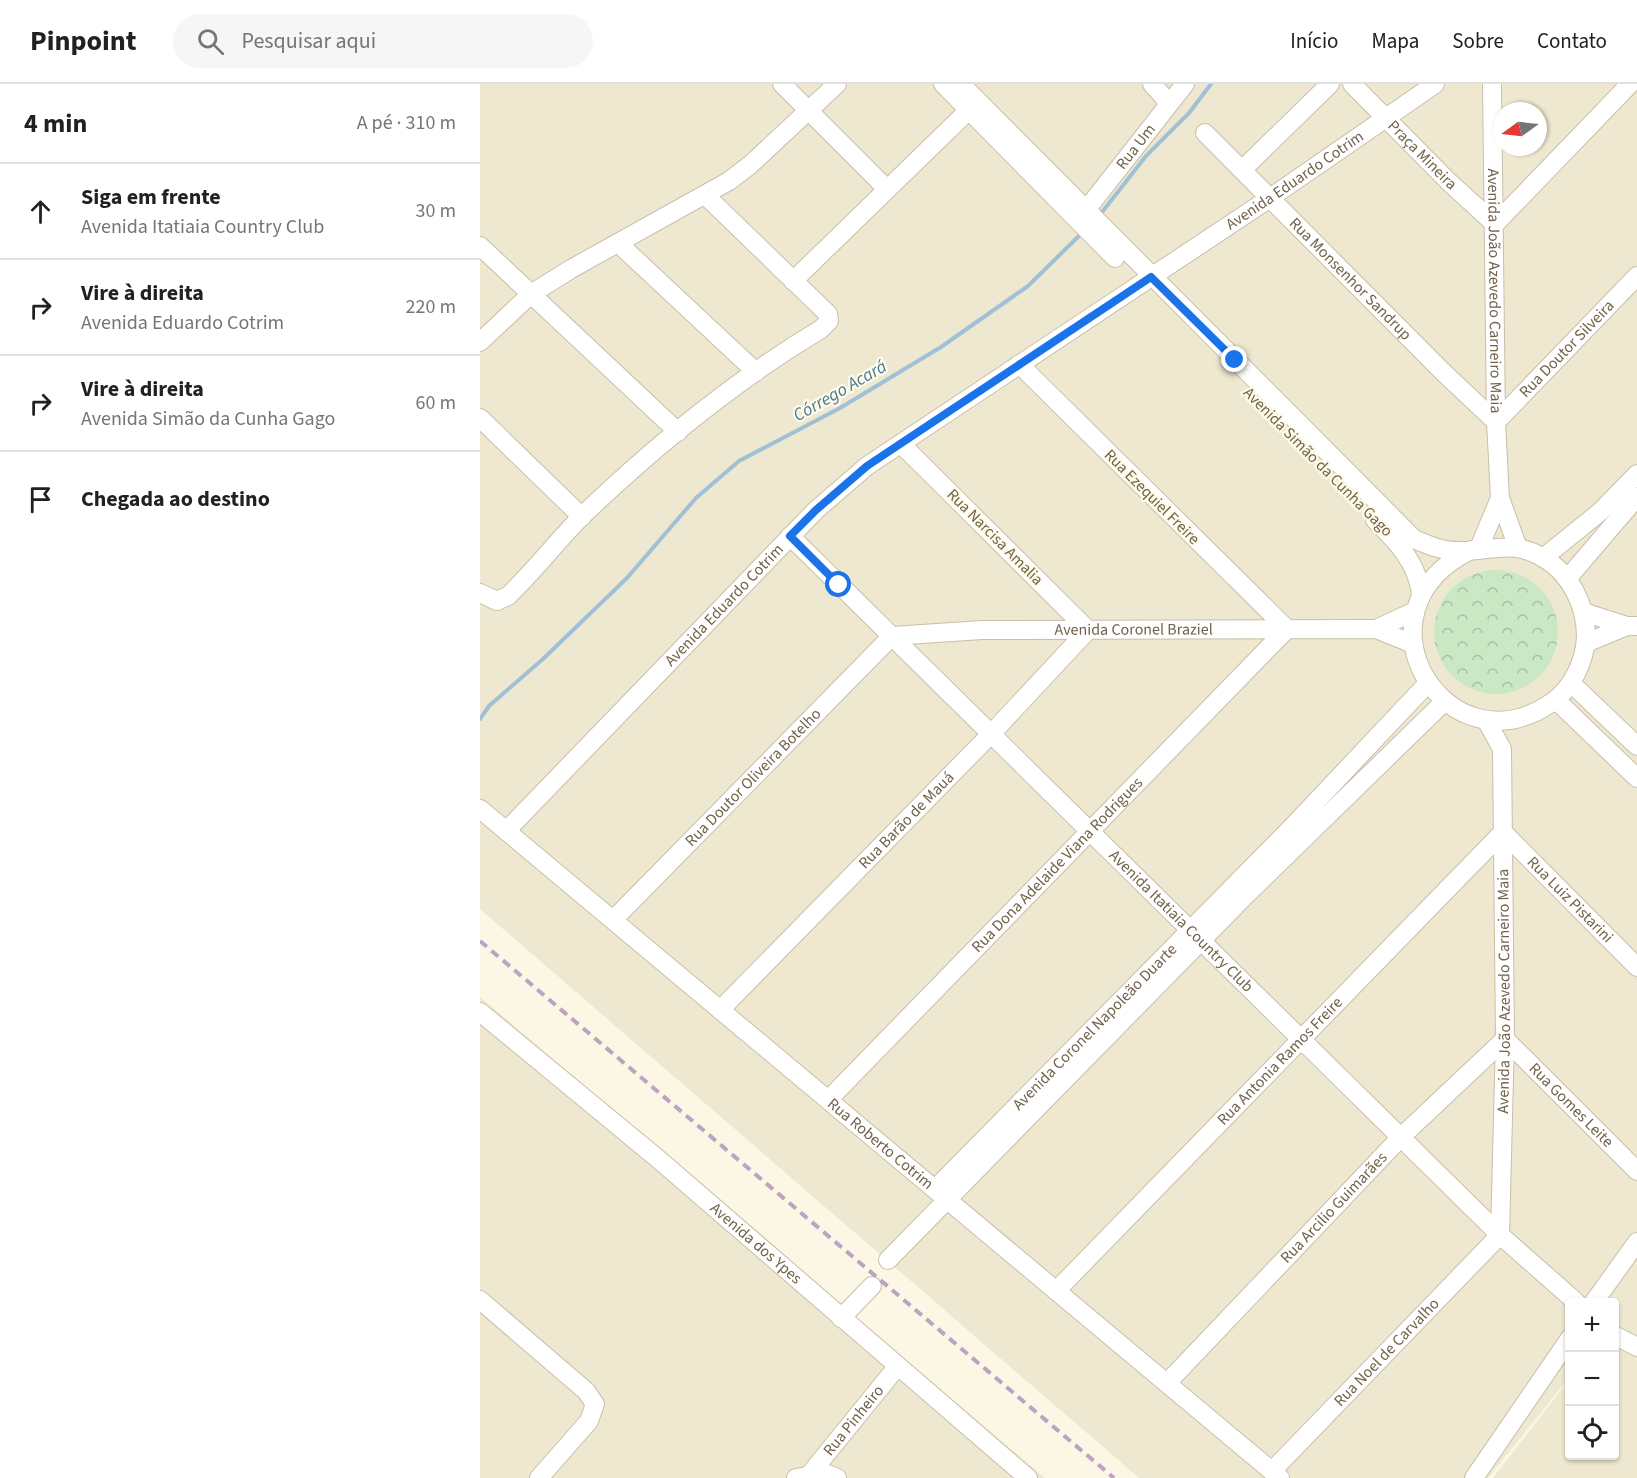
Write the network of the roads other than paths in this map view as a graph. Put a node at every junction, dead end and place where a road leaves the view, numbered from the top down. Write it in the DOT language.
graph roads {
  1 [pos="782,84"];
  2 [pos="837,84"];
  3 [pos="943,84"];
  4 [pos="962,84"];
  5 [pos="1152,84"];
  6 [pos="1185,84"];
  7 [pos="1330,84"];
  8 [pos="1352,84"];
  9 [pos="1436,84"];
  10 [pos="1492,84"];
  11 [pos="1630,84"];
  12 [pos="1169,103"];
  13 [pos="969,110"];
  14 [pos="809,112"];
  15 [pos="1385,120"];
  16 [pos="1205,133"];
  17 [pos="1242,170"];
  18 [pos="886,188"];
  19 [pos="705,195"];
  20 [pos="1270,198"];
  21 [pos="1088,221"];
  22 [pos="1495,224"];
  23 [pos="618,243"];
  24 [pos="480,246"];
  25 [pos="1637,276"];
  26 [pos="1146,280"];
  27 [pos="792,281"];
  28 [pos="531,294"];
  29 [pos="480,342"];
  30 [pos="1019,364"];
  31 [pos="756,372"];
  32 [pos="480,418"];
  33 [pos="1496,422"];
  34 [pos="678,432"];
  35 [pos="902,445"];
  36 [pos="1637,474"];
  37 [pos="1637,497"];
  38 [pos="1500,498"];
  39 [pos="582,517"];
  40 [pos="1399,535"];
  41 [pos="790,536"];
  42 [pos="1518,548"];
  43 [pos="1475,549"];
  44 [pos="1543,558"];
  45 [pos="1567,579"];
  46 [pos="480,593"];
  47 [pos="1418,603"];
  48 [pos="1583,612"];
  49 [pos="1632,626"];
  50 [pos="1287,629"];
  51 [pos="1376,629"];
  52 [pos="1088,630"];
  53 [pos="892,636"];
  54 [pos="1586,643"];
  55 [pos="1413,644"];
  56 [pos="1428,683"];
  57 [pos="1571,683"];
  58 [pos="1556,700"];
  59 [pos="1444,701"];
  60 [pos="1522,718"];
  61 [pos="1486,720"];
  62 [pos="1622,732"];
  63 [pos="991,734"];
  64 [pos="1637,746"];
  65 [pos="1606,748"];
  66 [pos="1502,749"];
  67 [pos="1637,778"];
  68 [pos="480,809"];
  69 [pos="1089,830"];
  70 [pos="506,831"];
  71 [pos="1503,832"];
  72 [pos="613,920"];
  73 [pos="1197,934"];
  74 [pos="1637,967"];
  75 [pos="720,1010"];
  76 [pos="480,1012"];
  77 [pos="1505,1039"];
  78 [pos="1301,1040"];
  79 [pos="829,1099"];
  80 [pos="1401,1137"];
  81 [pos="1637,1171"];
  82 [pos="943,1195"];
  83 [pos="1500,1235"];
  84 [pos="1637,1242"];
  85 [pos="888,1260"];
  86 [pos="872,1286"];
  87 [pos="1056,1291"];
  88 [pos="1571,1298"];
  89 [pos="1597,1298"];
  90 [pos="480,1300"];
  91 [pos="841,1318"];
  92 [pos="1619,1338"];
  93 [pos="1565,1344"];
  94 [pos="1637,1347"];
  95 [pos="897,1367"];
  96 [pos="1167,1383"];
  97 [pos="1276,1474"];
  98 [pos="803,1476"];
  99 [pos="539,1478"];
  100 [pos="837,1478"];
  101 [pos="1028,1478"];
  102 [pos="1474,1478"];
  1 -- 14 [label="street"];
  2 -- 14 [label="street"];
  3 -- 13 [label="street, Avenida Simão da Cunha Gago"];
  4 -- 21 [label="street, Avenida Simão da Cunha Gago"];
  5 -- 12 [label="street"];
  6 -- 12 [label="street, Rua Um"];
  7 -- 17 [label="street"];
  8 -- 15 [label="street, Praça Mineira"];
  9 -- 15 [label="street, Avenida Eduardo Cotrim"];
  10 -- 22 [label="street, Avenida João Azevedo Carneiro Maia"];
  11 -- 22 [label="street"];
  12 -- 21 [label="street, Rua Um"];
  13 -- 18 [label="street"];
  13 -- 21 [label="street, Avenida Simão da Cunha Gago"];
  14 -- 18 [label="street"];
  14 -- 19 [label="street"];
  15 -- 20 [label="street, Avenida Eduardo Cotrim"];
  15 -- 22 [label="street, Praça Mineira"];
  16 -- 17 [label="street, Rua Monsenhor Sandrup"];
  17 -- 20 [label="street, Rua Monsenhor Sandrup"];
  18 -- 27 [label="street"];
  19 -- 23 [label="street"];
  19 -- 27 [label="street"];
  20 -- 26 [label="street, Avenida Eduardo Cotrim"];
  20 -- 33 [label="street, Rua Monsenhor Sandrup"];
  21 -- 26 [label="street, Avenida Simão da Cunha Gago"];
  22 -- 33 [label="street, Avenida João Azevedo Carneiro Maia"];
  23 -- 28 [label="street"];
  23 -- 31 [label="street"];
  24 -- 28 [label="street"];
  25 -- 33 [label="street, Rua Doutor Silveira"];
  26 -- 30 [label="street, Avenida Eduardo Cotrim"];
  26 -- 40 [label="street, Avenida Simão da Cunha Gago"];
  27 -- 31 [label="street"];
  28 -- 29 [label="street"];
  28 -- 34 [label="street"];
  30 -- 35 [label="street, Avenida Eduardo Cotrim"];
  30 -- 50 [label="street, Rua Ezequiel Freire"];
  31 -- 34 [label="street"];
  32 -- 39 [label="street"];
  33 -- 38 [label="street, Avenida João Azevedo Carneiro Maia"];
  34 -- 39 [label="street"];
  35 -- 41 [label="street, Avenida Eduardo Cotrim"];
  35 -- 52 [label="street, Rua Narcisa Amalia"];
  36 -- 44 [label="street"];
  37 -- 45 [label="street"];
  38 -- 42 [label="street, Avenida João Azevedo Carneiro Maia"];
  38 -- 43 [label="street, Avenida João Azevedo Carneiro Maia"];
  39 -- 46 [label="street"];
  40 -- 43 [label="street, Avenida Simão da Cunha Gago"];
  40 -- 47 [label="street, Avenida Simão da Cunha Gago"];
  41 -- 53 [label="street, Avenida Itatiaia Country Club"];
  41 -- 70 [label="street, Avenida Eduardo Cotrim"];
  42 -- 43 [label="street"];
  42 -- 44 [label="street"];
  43 -- 47 [label="street"];
  44 -- 45 [label="street"];
  45 -- 48 [label="street"];
  47 -- 51 [label="street, Avenida Coronel Braziel"];
  47 -- 55 [label="street"];
  48 -- 49 [label="street"];
  48 -- 54 [label="street"];
  49 -- 54 [label="street"];
  50 -- 51 [label="street, Avenida Coronel Braziel"];
  50 -- 52 [label="street, Avenida Coronel Braziel"];
  50 -- 69 [label="street, Rua Dona Adelaide Viana Rodrigues"];
  51 -- 55 [label="street, Avenida Coronel Braziel"];
  52 -- 53 [label="street, Avenida Coronel Braziel"];
  52 -- 63 [label="street, Rua Barão de Mauá"];
  53 -- 63 [label="street, Avenida Itatiaia Country Club"];
  53 -- 72 [label="street, Rua Doutor Oliveira Botelho"];
  54 -- 57 [label="street"];
  55 -- 56 [label="street"];
  56 -- 59 [label="street"];
  56 -- 73 [label="street, Avenida Coronel Napoleão Duarte"];
  57 -- 58 [label="street"];
  57 -- 62 [label="street"];
  58 -- 60 [label="street"];
  58 -- 65 [label="street"];
  59 -- 61 [label="street"];
  59 -- 73 [label="street, Avenida Coronel Napoleão Duarte"];
  60 -- 61 [label="street"];
  60 -- 66 [label="street"];
  61 -- 66 [label="street, Avenida João Azevedo Carneiro Maia"];
  62 -- 64 [label="street"];
  62 -- 65 [label="street"];
  63 -- 69 [label="street, Avenida Itatiaia Country Club"];
  63 -- 75 [label="street, Rua Barão de Mauá"];
  65 -- 67 [label="street"];
  66 -- 71 [label="street, Avenida João Azevedo Carneiro Maia"];
  68 -- 70 [label="street, Rua Roberto Cotrim"];
  69 -- 73 [label="street, Avenida Itatiaia Country Club"];
  69 -- 79 [label="street, Rua Dona Adelaide Viana Rodrigues"];
  70 -- 72 [label="street, Rua Roberto Cotrim"];
  71 -- 74 [label="street, Rua Luiz Pistarini"];
  71 -- 77 [label="street, Avenida João Azevedo Carneiro Maia"];
  71 -- 78 [label="street, Rua Antonia Ramos Freire"];
  72 -- 75 [label="street, Rua Roberto Cotrim"];
  73 -- 78 [label="street, Avenida Itatiaia Country Club"];
  73 -- 82 [label="street, Avenida Coronel Napoleão Duarte"];
  75 -- 79 [label="street, Rua Roberto Cotrim"];
  76 -- 91 [label="street, Avenida dos Ypes"];
  77 -- 80 [label="street, Rua Arcilio Guimarães"];
  77 -- 81 [label="street, Rua Gomes Leite"];
  77 -- 83 [label="street, Avenida João Azevedo Carneiro Maia"];
  78 -- 80 [label="street, Avenida Itatiaia Country Club"];
  78 -- 87 [label="street, Rua Antonia Ramos Freire"];
  79 -- 82 [label="street, Rua Roberto Cotrim"];
  80 -- 83 [label="street, Avenida Itatiaia Country Club"];
  80 -- 96 [label="street, Rua Arcilio Guimarães"];
  82 -- 85 [label="street, Avenida Coronel Napoleão Duarte"];
  82 -- 87 [label="street, Rua Roberto Cotrim"];
  83 -- 88 [label="street, Avenida Itatiaia Country Club"];
  83 -- 97 [label="street, Rua Noel de Carvalho"];
  84 -- 89 [label="street"];
  86 -- 91 [label="street"];
  87 -- 96 [label="street, Rua Roberto Cotrim"];
  90 -- 99 [label="street"];
  91 -- 95 [label="street, Avenida dos Ypes"];
  92 -- 94 [label="street"];
  93 -- 102 [label="street"];
  95 -- 98 [label="street, Rua Pinheiro"];
  95 -- 101 [label="street, Avenida dos Ypes"];
  96 -- 97 [label="street, Rua Roberto Cotrim"];
  98 -- 100 [label="street, Rua Pinheiro"];
}
